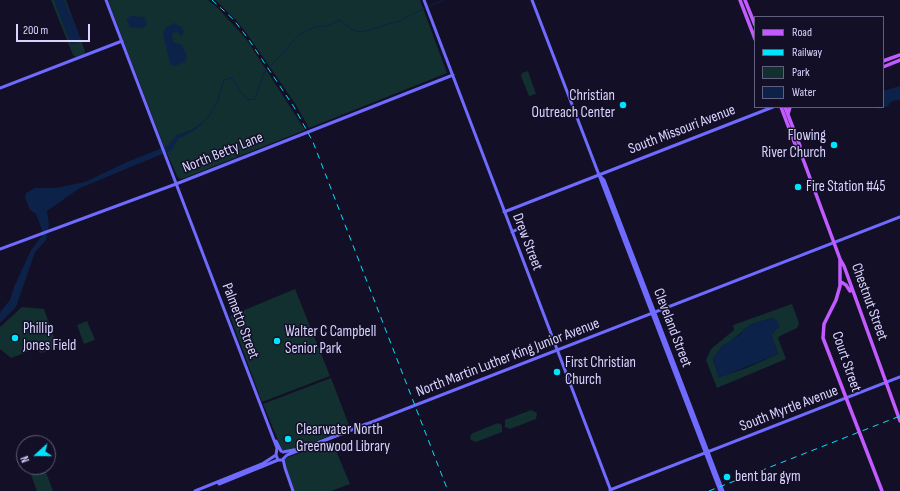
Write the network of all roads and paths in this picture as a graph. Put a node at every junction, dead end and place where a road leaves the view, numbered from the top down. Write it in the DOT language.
graph roads {
  1 [pos="106,0"];
  2 [pos="532,0"];
  3 [pos="740,0"];
  4 [pos="746,0"];
  5 [pos="424,2"];
  6 [pos="746,14"];
  7 [pos="754,22"];
  8 [pos="754,30"];
  9 [pos="754,36"];
  10 [pos="122,41"];
  11 [pos="900,55"];
  12 [pos="900,60"];
  13 [pos="884,61"];
  14 [pos="884,67"];
  15 [pos="453,75"];
  16 [pos="0,88"];
  17 [pos="770,108"];
  18 [pos="781,108"];
  19 [pos="785,108"];
  20 [pos="790,108"];
  21 [pos="788,115"];
  22 [pos="799,150"];
  23 [pos="599,175"];
  24 [pos="176,184"];
  25 [pos="182,197"];
  26 [pos="504,212"];
  27 [pos="900,217"];
  28 [pos="522,228"];
  29 [pos="512,232"];
  30 [pos="834,243"];
  31 [pos="0,249"];
  32 [pos="840,259"];
  33 [pos="841,282"];
  34 [pos="846,285"];
  35 [pos="836,300"];
  36 [pos="856,303"];
  37 [pos="653,314"];
  38 [pos="557,351"];
  39 [pos="900,377"];
  40 [pos="886,383"];
  41 [pos="846,398"];
  42 [pos="900,421"];
  43 [pos="370,424"];
  44 [pos="282,452"];
  45 [pos="707,453"];
  46 [pos="276,454"];
  47 [pos="284,458"];
  48 [pos="278,460"];
  49 [pos="287,476"];
  50 [pos="195,491"];
  51 [pos="201,491"];
  52 [pos="293,491"];
  53 [pos="610,491"];
  54 [pos="722,491"];
  55 [pos="882,491"];
  1 -- 10 [label="street, Palmetto Street"];
  2 -- 23 [label="street, Cleveland Street"];
  3 -- 6 [label="main road"];
  4 -- 7 [label="main road"];
  5 -- 15 [label="street, Drew Street"];
  6 -- 8 [label="main road"];
  6 -- 9 [label="main road"];
  10 -- 16 [label="street"];
  10 -- 24 [label="street, Palmetto Street"];
  11 -- 13 [label="main road"];
  12 -- 14 [label="main road"];
  15 -- 24 [label="street, North Betty Lane"];
  15 -- 26 [label="street, Drew Street"];
  17 -- 23 [label="street, South Missouri Avenue"];
  18 -- 22 [label="main road, Court Street"];
  19 -- 21 [label="main road, Court Street"];
  20 -- 21 [label="main road"];
  21 -- 22 [label="main road, Court Street"];
  22 -- 30 [label="main road, Court Street"];
  23 -- 26 [label="street, South Missouri Avenue"];
  23 -- 37 [label="street, Cleveland Street"];
  24 -- 25 [label="street, Palmetto Street"];
  24 -- 31 [label="street, North Betty Lane"];
  25 -- 44 [label="street, Palmetto Street"];
  25 -- 46 [label="street, Palmetto Street"];
  26 -- 29 [label="street, Drew Street"];
  27 -- 30 [label="street, North Martin Luther King Junior Avenue"];
  28 -- 29 [label="street"];
  29 -- 38 [label="street, Drew Street"];
  30 -- 32 [label="main road, Court Street"];
  30 -- 37 [label="street, North Martin Luther King Junior Avenue"];
  32 -- 33 [label="main road, Court Street"];
  32 -- 36 [label="main road, Chestnut Street"];
  33 -- 34 [label="main road"];
  33 -- 35 [label="main road, Court Street"];
  34 -- 35 [label="main road"];
  34 -- 36 [label="main road"];
  35 -- 41 [label="main road, Court Street"];
  36 -- 40 [label="main road, Chestnut Street"];
  37 -- 38 [label="street, North Martin Luther King Junior Avenue"];
  37 -- 45 [label="street, Cleveland Street"];
  38 -- 43 [label="street, North Martin Luther King Junior Avenue"];
  38 -- 53 [label="street, Drew Street"];
  39 -- 40 [label="street, South Myrtle Avenue"];
  40 -- 41 [label="street, South Myrtle Avenue"];
  40 -- 42 [label="main road, Chestnut Street"];
  41 -- 45 [label="street, South Myrtle Avenue"];
  41 -- 55 [label="main road, Court Street"];
  43 -- 44 [label="street, North Martin Luther King Junior Avenue"];
  43 -- 47 [label="street, North Martin Luther King Junior Avenue"];
  44 -- 46 [label="street, North Martin Luther King Junior Avenue"];
  44 -- 47 [label="street, Palmetto Street"];
  45 -- 53 [label="street, South Myrtle Avenue"];
  45 -- 54 [label="street"];
  46 -- 48 [label="street, Palmetto Street"];
  46 -- 50 [label="street"];
  47 -- 48 [label="street, North Martin Luther King Junior Avenue"];
  47 -- 49 [label="street"];
  48 -- 49 [label="street"];
  48 -- 51 [label="street"];
  49 -- 52 [label="street"];
}
